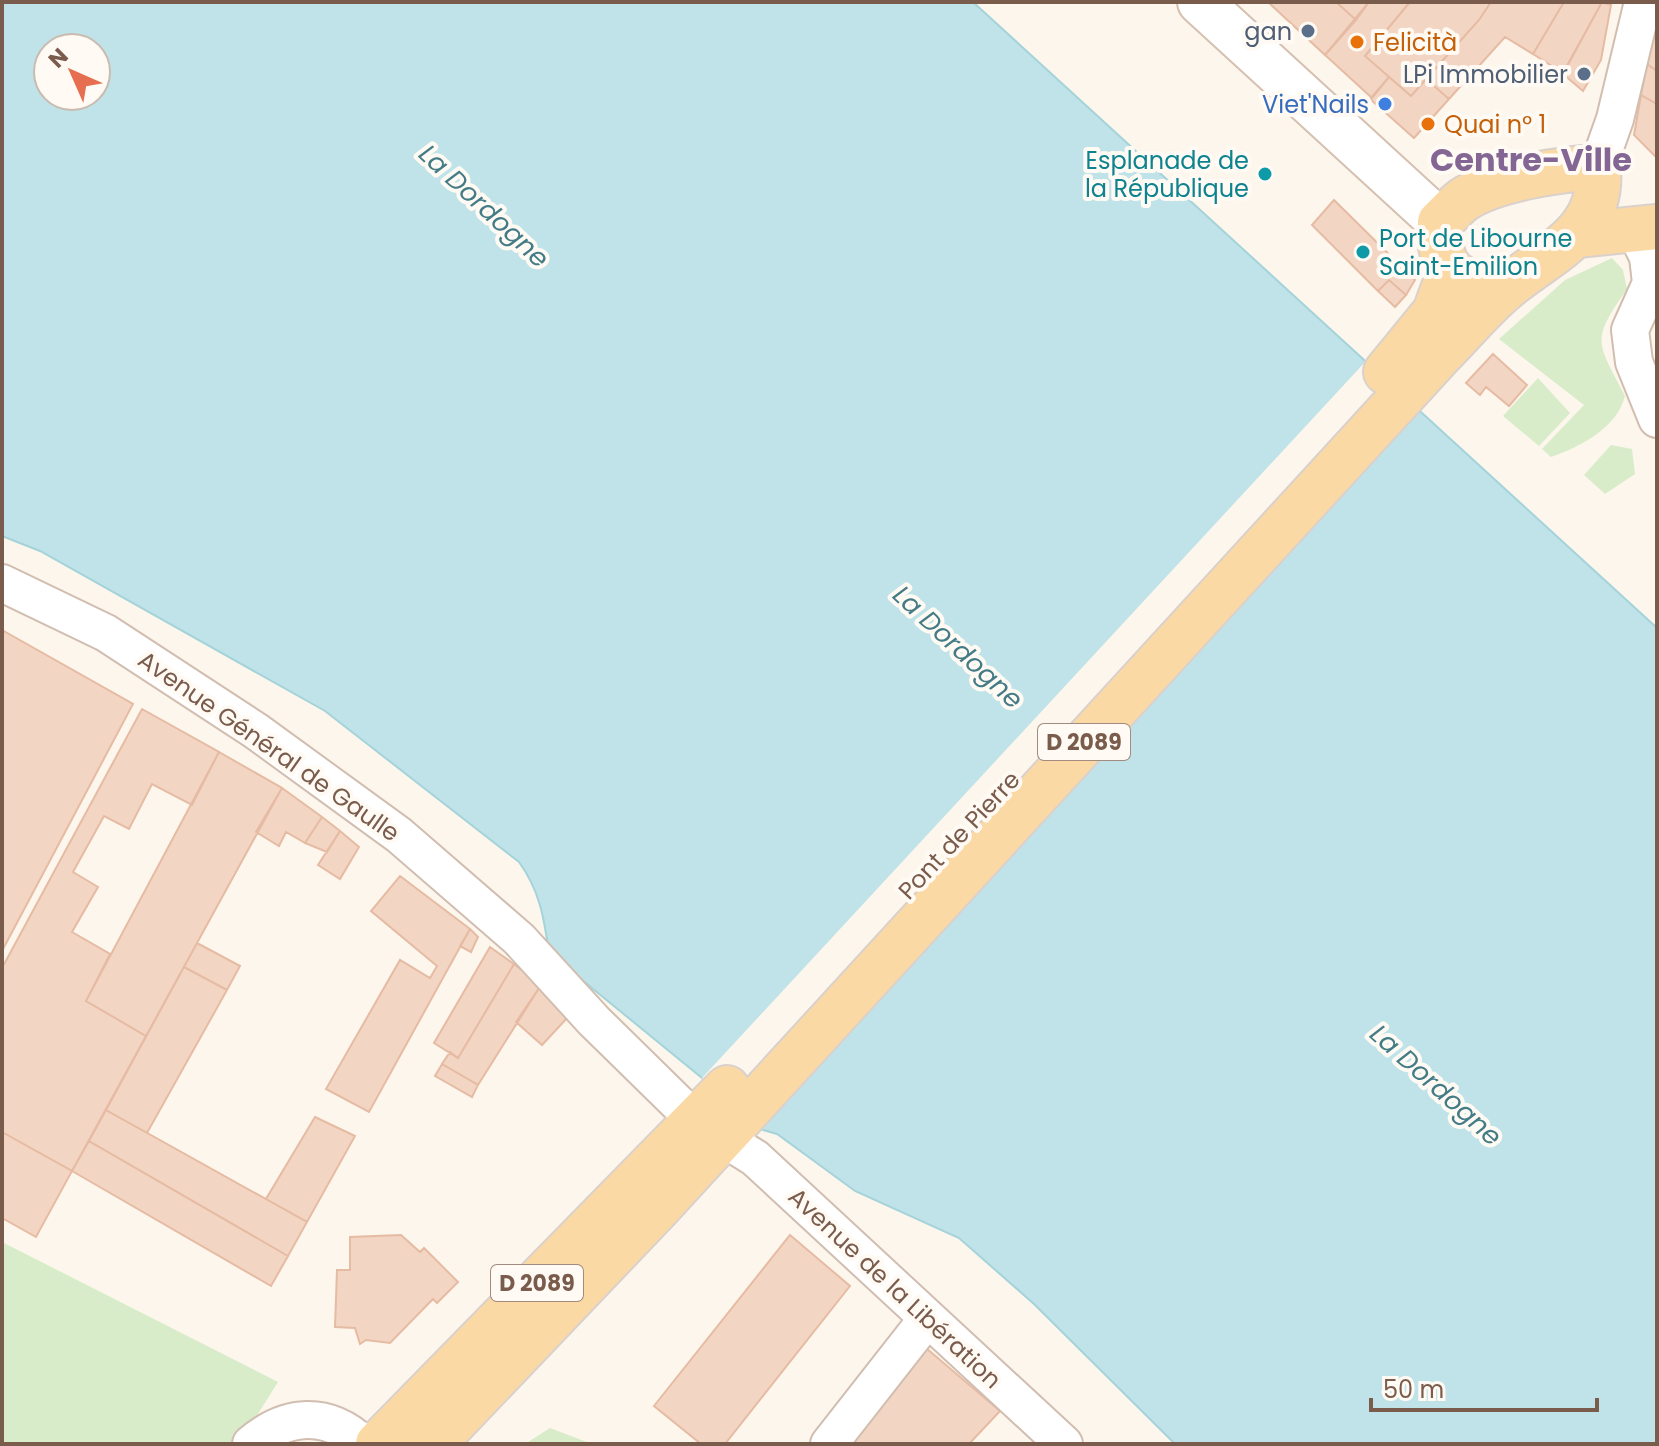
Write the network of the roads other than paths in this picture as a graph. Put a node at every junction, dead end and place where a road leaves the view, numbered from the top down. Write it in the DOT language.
graph roads {
  1 [pos="1200,2"];
  2 [pos="1643,9"];
  3 [pos="1599,179"];
  4 [pos="1649,218"];
  5 [pos="1440,222"];
  6 [pos="1577,235"];
  7 [pos="1450,271"];
  8 [pos="1506,288"];
  9 [pos="1657,302"];
  10 [pos="1630,330"];
  11 [pos="1428,346"];
  12 [pos="1655,415"];
  13 [pos="2,583"];
  14 [pos="716,1128"];
  15 [pos="927,1319"];
  16 [pos="251,1444"];
  17 [pos="363,1444"];
  18 [pos="378,1444"];
  19 [pos="433,1444"];
  20 [pos="829,1444"];
  21 [pos="1064,1444"];
  1 -- 5 [label="main road"];
  2 -- 3 [label="street"];
  3 -- 4 [label="main road"];
  3 -- 5 [label="main road"];
  3 -- 6 [label="main road"];
  4 -- 6 [label="main road"];
  4 -- 10 [label="street"];
  5 -- 7 [label="main road"];
  6 -- 8 [label="main road"];
  7 -- 8 [label="main road"];
  7 -- 11 [label="main road, D 2089"];
  8 -- 11 [label="main road, D 2089"];
  9 -- 10 [label="street"];
  10 -- 12 [label="street"];
  11 -- 14 [label="main road, Pont de Pierre / D 2089"];
  13 -- 14 [label="street, Avenue Général de Gaulle"];
  14 -- 15 [label="street, Avenue de la Libération"];
  14 -- 18 [label="main road, D 2089"];
  14 -- 19 [label="main road, D 2089"];
  15 -- 20 [label="street"];
  15 -- 21 [label="street, Avenue de la Libération"];
  16 -- 17 [label="street"];
}
